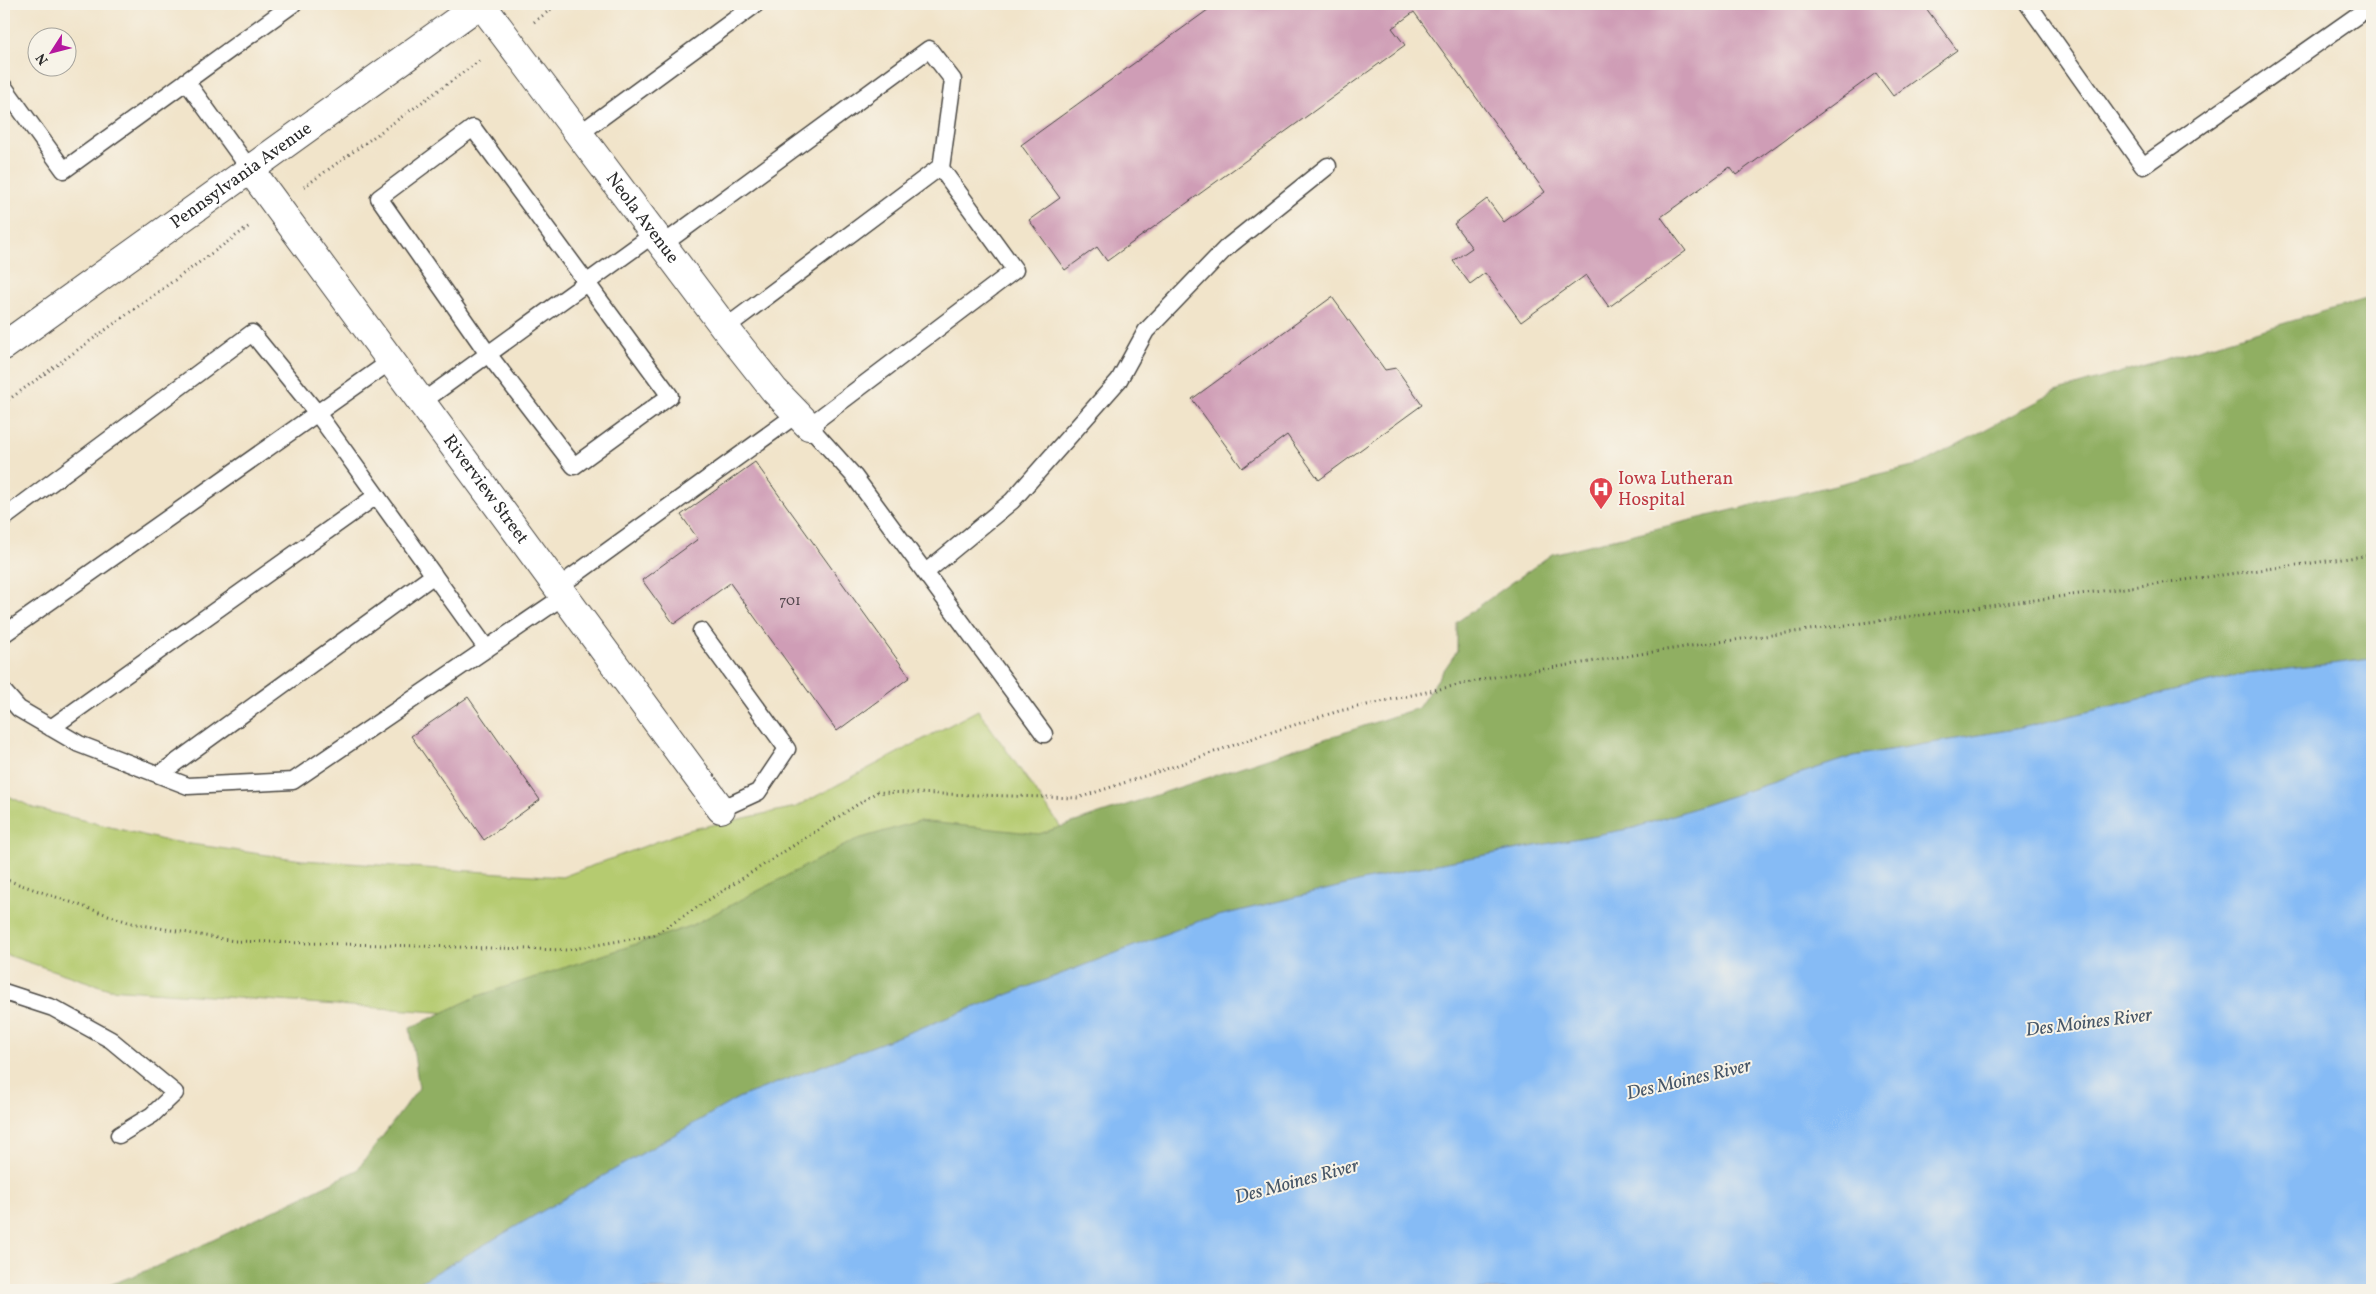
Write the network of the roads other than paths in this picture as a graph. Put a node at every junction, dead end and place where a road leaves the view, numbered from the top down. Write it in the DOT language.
graph roads {
  1 [pos="293,4"];
  2 [pos="481,4"];
  3 [pos="756,4"];
  4 [pos="2028,4"];
  5 [pos="2372,6"];
  6 [pos="186,81"];
  7 [pos="4,87"];
  8 [pos="579,134"];
  9 [pos="1328,166"];
  10 [pos="250,168"];
  11 [pos="941,168"];
  12 [pos="658,239"];
  13 [pos="588,282"];
  14 [pos="725,328"];
  15 [pos="4,346"];
  16 [pos="488,354"];
  17 [pos="391,361"];
  18 [pos="422,402"];
  19 [pos="317,413"];
  20 [pos="803,420"];
  21 [pos="376,496"];
  22 [pos="4,518"];
  23 [pos="926,572"];
  24 [pos="434,575"];
  25 [pos="561,591"];
  26 [pos="702,631"];
  27 [pos="4,634"];
  28 [pos="487,648"];
  29 [pos="4,692"];
  30 [pos="51,728"];
  31 [pos="1044,734"];
  32 [pos="160,774"];
  33 [pos="722,809"];
  34 [pos="4,992"];
  35 [pos="119,1135"];
  1 -- 6 [label="lane"];
  2 -- 8 [label="street, Neola Avenue"];
  2 -- 10 [label="street, Pennsylvania Avenue"];
  3 -- 8 [label="lane"];
  4 -- 5 [label="lane"];
  6 -- 7 [label="lane"];
  6 -- 10 [label="lane"];
  8 -- 12 [label="street, Neola Avenue"];
  9 -- 23 [label="lane"];
  10 -- 15 [label="street, Pennsylvania Avenue"];
  10 -- 17 [label="street, Riverview Street"];
  11 -- 12 [label="lane"];
  11 -- 14 [label="lane"];
  11 -- 20 [label="lane"];
  12 -- 13 [label="lane"];
  12 -- 14 [label="street, Neola Avenue"];
  13 -- 16 [label="lane"];
  13 -- 16 [label="lane"];
  13 -- 16 [label="lane"];
  14 -- 20 [label="street, Neola Avenue"];
  16 -- 18 [label="lane"];
  17 -- 18 [label="street, Riverview Street"];
  17 -- 19 [label="lane"];
  18 -- 25 [label="street, Riverview Street"];
  19 -- 21 [label="lane"];
  19 -- 22 [label="lane"];
  19 -- 27 [label="lane"];
  20 -- 23 [label="lane"];
  20 -- 25 [label="lane"];
  21 -- 24 [label="lane"];
  21 -- 30 [label="lane"];
  23 -- 31 [label="lane"];
  24 -- 28 [label="lane"];
  24 -- 32 [label="lane"];
  25 -- 28 [label="lane"];
  25 -- 33 [label="street, Riverview Street"];
  26 -- 33 [label="lane"];
  28 -- 32 [label="lane"];
  29 -- 30 [label="lane"];
  30 -- 32 [label="lane"];
  34 -- 35 [label="lane"];
}
